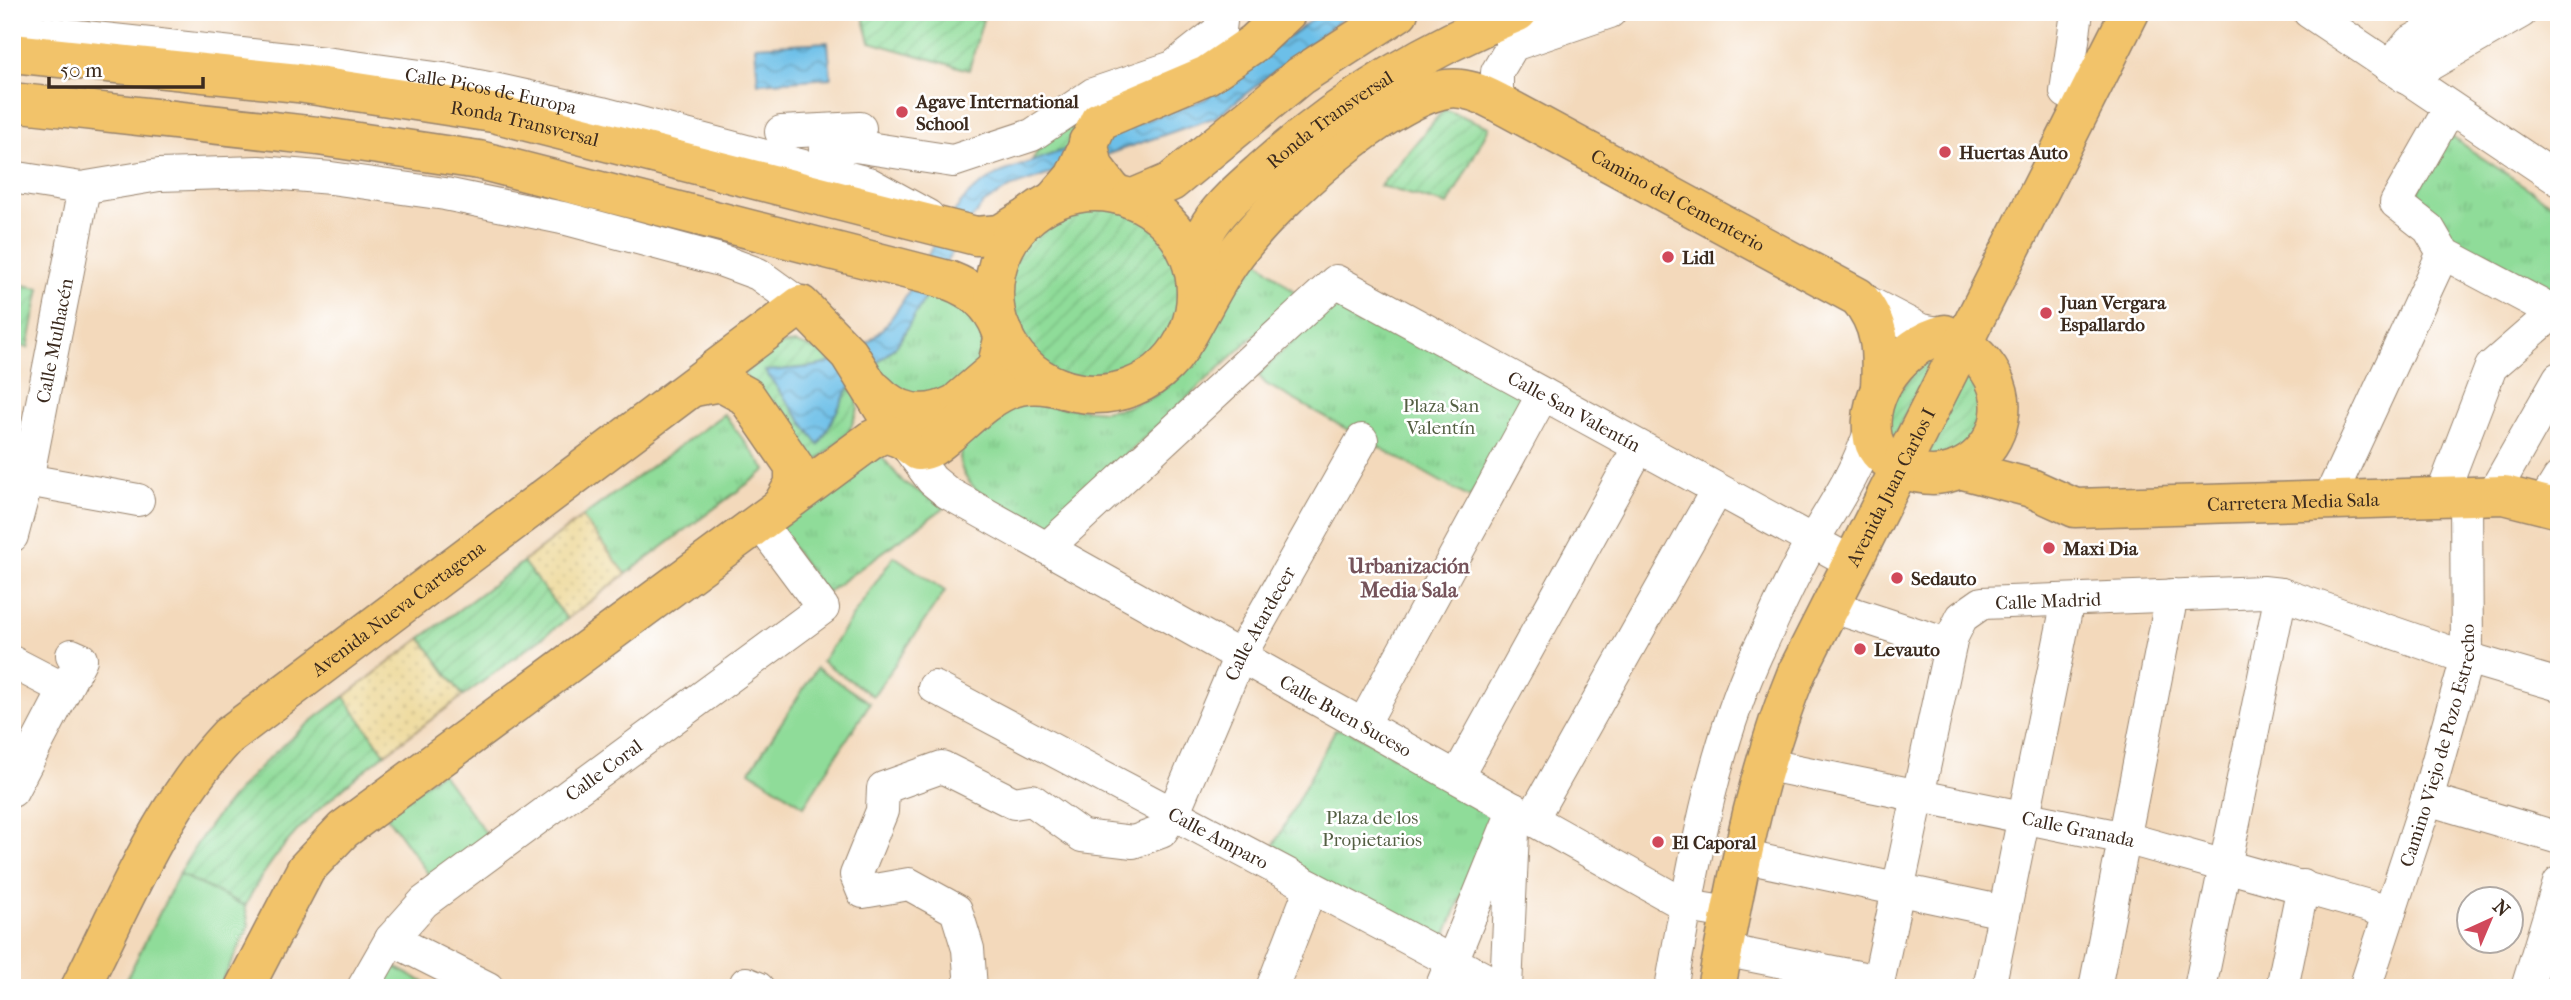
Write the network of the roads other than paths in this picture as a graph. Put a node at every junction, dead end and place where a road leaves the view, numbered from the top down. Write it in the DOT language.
graph roads {
  1 [pos="1222,12"];
  2 [pos="1287,12"];
  3 [pos="1399,12"];
  4 [pos="1610,12"];
  5 [pos="2077,12"];
  6 [pos="2106,12"];
  7 [pos="2130,12"];
  8 [pos="2309,12"];
  9 [pos="2464,12"];
  10 [pos="2521,12"];
  11 [pos="1516,29"];
  12 [pos="28,31"];
  13 [pos="2398,72"];
  14 [pos="2066,92"];
  15 [pos="1430,94"];
  16 [pos="12,102"];
  17 [pos="1497,102"];
  18 [pos="2450,107"];
  19 [pos="781,132"];
  20 [pos="1088,142"];
  21 [pos="875,150"];
  22 [pos="819,170"];
  23 [pos="12,177"];
  24 [pos="2559,180"];
  25 [pos="84,188"];
  26 [pos="1122,196"];
  27 [pos="1039,210"];
  28 [pos="950,229"];
  29 [pos="2443,253"];
  30 [pos="1196,281"];
  31 [pos="1858,297"];
  32 [pos="801,305"];
  33 [pos="2556,310"];
  34 [pos="1002,332"];
  35 [pos="1186,338"];
  36 [pos="1955,339"];
  37 [pos="2559,378"];
  38 [pos="694,387"];
  39 [pos="871,387"];
  40 [pos="1880,387"];
  41 [pos="1063,388"];
  42 [pos="1543,394"];
  43 [pos="2001,410"];
  44 [pos="956,415"];
  45 [pos="1362,440"];
  46 [pos="904,442"];
  47 [pos="1639,447"];
  48 [pos="1886,450"];
  49 [pos="24,459"];
  50 [pos="1953,471"];
  51 [pos="2031,488"];
  52 [pos="1717,490"];
  53 [pos="2466,496"];
  54 [pos="2553,497"];
  55 [pos="2329,499"];
  56 [pos="138,500"];
  57 [pos="982,512"];
  58 [pos="771,514"];
  59 [pos="12,536"];
  60 [pos="1047,548"];
  61 [pos="1833,553"];
  62 [pos="2281,594"];
  63 [pos="2172,595"];
  64 [pos="2068,600"];
  65 [pos="1829,606"];
  66 [pos="1950,645"];
  67 [pos="72,655"];
  68 [pos="1240,656"];
  69 [pos="2467,658"];
  70 [pos="12,662"];
  71 [pos="2559,685"];
  72 [pos="934,687"];
  73 [pos="64,689"];
  74 [pos="1363,724"];
  75 [pos="1763,764"];
  76 [pos="1457,777"];
  77 [pos="12,791"];
  78 [pos="1919,795"];
  79 [pos="2427,799"];
  80 [pos="1173,814"];
  81 [pos="1523,814"];
  82 [pos="2024,817"];
  83 [pos="2125,838"];
  84 [pos="2559,838"];
  85 [pos="1741,856"];
  86 [pos="2225,864"];
  87 [pos="2559,883"];
  88 [pos="2303,886"];
  89 [pos="1311,887"];
  90 [pos="1899,890"];
  91 [pos="1699,908"];
  92 [pos="2004,912"];
  93 [pos="2390,912"];
  94 [pos="391,939"];
  95 [pos="2551,939"];
  96 [pos="1723,950"];
  97 [pos="1446,974"];
  98 [pos="1878,985"];
  99 [pos="80,988"];
  100 [pos="244,988"];
  101 [pos="363,988"];
  102 [pos="488,988"];
  103 [pos="971,988"];
  104 [pos="1272,988"];
  105 [pos="1504,988"];
  106 [pos="1671,988"];
  107 [pos="1696,988"];
  108 [pos="1716,988"];
  109 [pos="1989,988"];
  110 [pos="2095,988"];
  111 [pos="2200,988"];
  112 [pos="2282,988"];
  113 [pos="2365,988"];
  114 [pos="2527,988"];
  1 -- 21 [label="street"];
  2 -- 20 [label="main road"];
  3 -- 26 [label="main road"];
  4 -- 11 [label="street"];
  5 -- 14 [label="street"];
  6 -- 14 [label="main road, Avenida Juan Carlos I"];
  7 -- 36 [label="main road, Avenida Juan Carlos I"];
  8 -- 13 [label="street"];
  9 -- 13 [label="street"];
  10 -- 13 [label="street"];
  11 -- 15 [label="street"];
  11 -- 17 [label="street"];
  11 -- 30 [label="main road, Ronda Transversal"];
  12 -- 22 [label="street, Calle Picos de Europa"];
  12 -- 28 [label="main road, Ronda Transversal"];
  13 -- 18 [label="street"];
  14 -- 36 [label="main road, Avenida Juan Carlos I"];
  15 -- 17 [label="main road, Camino del Cementerio"];
  15 -- 35 [label="main road"];
  16 -- 34 [label="main road"];
  17 -- 31 [label="main road, Camino del Cementerio"];
  18 -- 24 [label="street"];
  18 -- 29 [label="street"];
  19 -- 21 [label="street"];
  20 -- 26 [label="main road"];
  20 -- 27 [label="main road"];
  21 -- 22 [label="street"];
  22 -- 28 [label="street, Calle Picos de Europa"];
  23 -- 25 [label="street"];
  25 -- 32 [label="street"];
  25 -- 49 [label="street, Calle Mulhacén"];
  26 -- 27 [label="main road"];
  26 -- 30 [label="main road"];
  27 -- 28 [label="main road, Ronda Transversal"];
  27 -- 34 [label="main road"];
  29 -- 33 [label="street"];
  29 -- 55 [label="street"];
  30 -- 35 [label="main road"];
  31 -- 36 [label="street, Camino del Cementerio"];
  31 -- 40 [label="main road, Camino del Cementerio"];
  32 -- 38 [label="main road, Avenida Nueva Cartagena"];
  32 -- 39 [label="main road"];
  33 -- 53 [label="street, Camino Viejo de Pozo Estrecho"];
  34 -- 41 [label="main road"];
  34 -- 44 [label="main road"];
  35 -- 41 [label="main road"];
  36 -- 40 [label="main road"];
  36 -- 43 [label="main road"];
  36 -- 48 [label="main road, Avenida Juan Carlos I"];
  37 -- 53 [label="street"];
  38 -- 58 [label="main road"];
  38 -- 99 [label="main road, Avenida Nueva Cartagena"];
  39 -- 44 [label="main road"];
  39 -- 46 [label="main road"];
  40 -- 48 [label="main road, Camino del Cementerio"];
  41 -- 44 [label="main road"];
  42 -- 47 [label="street, Calle San Valentín"];
  42 -- 60 [label="street, Calle San Valentín"];
  42 -- 74 [label="street"];
  43 -- 50 [label="main road"];
  43 -- 51 [label="main road"];
  44 -- 46 [label="main road"];
  44 -- 57 [label="street"];
  45 -- 68 [label="street, Calle Atardecer"];
  46 -- 57 [label="street, Calle Buen Suceso"];
  46 -- 58 [label="main road"];
  47 -- 52 [label="street, Calle San Valentín"];
  47 -- 76 [label="street"];
  48 -- 50 [label="main road, Carretera Media Sala"];
  48 -- 61 [label="main road, Avenida Juan Carlos I"];
  48 -- 61 [label="street, Avenida Juan Carlos I"];
  49 -- 56 [label="street"];
  49 -- 59 [label="street, Calle Mulhacén"];
  50 -- 51 [label="main road, Carretera Media Sala"];
  50 -- 61 [label="main road"];
  51 -- 55 [label="main road, Carretera Media Sala"];
  52 -- 61 [label="street, Calle San Valentín"];
  52 -- 81 [label="street"];
  53 -- 54 [label="main road, Carretera Media Sala"];
  53 -- 55 [label="main road, Carretera Media Sala"];
  53 -- 69 [label="street, Camino Viejo de Pozo Estrecho"];
  57 -- 60 [label="street, Calle Buen Suceso"];
  58 -- 94 [label="street, Calle Coral"];
  58 -- 100 [label="main road"];
  60 -- 68 [label="street, Calle Buen Suceso"];
  61 -- 65 [label="main road, Avenida Juan Carlos I"];
  61 -- 91 [label="main road, Avenida Juan Carlos I"];
  62 -- 63 [label="street, Calle Madrid"];
  62 -- 69 [label="street, Calle Madrid"];
  62 -- 86 [label="street"];
  63 -- 64 [label="street, Calle Madrid"];
  63 -- 83 [label="street"];
  64 -- 66 [label="street, Calle Madrid"];
  64 -- 82 [label="street"];
  65 -- 66 [label="street"];
  65 -- 75 [label="main road, Avenida Juan Carlos I"];
  66 -- 78 [label="street, Calle Madrid"];
  67 -- 73 [label="street"];
  68 -- 74 [label="street, Calle Buen Suceso"];
  68 -- 80 [label="street, Calle Atardecer"];
  69 -- 71 [label="street, Calle Madrid"];
  69 -- 79 [label="street, Camino Viejo de Pozo Estrecho"];
  70 -- 73 [label="street"];
  72 -- 80 [label="street, Calle Amparo"];
  73 -- 77 [label="street"];
  74 -- 76 [label="street, Calle Buen Suceso"];
  75 -- 78 [label="street, Calle Granada"];
  75 -- 85 [label="main road, Avenida Juan Carlos I"];
  76 -- 81 [label="street, Calle Buen Suceso"];
  78 -- 82 [label="street, Calle Granada"];
  78 -- 90 [label="street, Calle Madrid"];
  79 -- 84 [label="street"];
  79 -- 93 [label="street, Camino Viejo de Pozo Estrecho"];
  80 -- 89 [label="street, Calle Amparo"];
  80 -- 103 [label="street"];
  81 -- 91 [label="street, Calle Buen Suceso"];
  81 -- 97 [label="street"];
  81 -- 105 [label="street"];
  82 -- 83 [label="street, Calle Granada"];
  82 -- 92 [label="street"];
  83 -- 86 [label="street, Calle Granada"];
  83 -- 110 [label="street"];
  85 -- 90 [label="street"];
  85 -- 96 [label="main road, Avenida Juan Carlos I"];
  86 -- 88 [label="street, Calle Granada"];
  86 -- 111 [label="street"];
  87 -- 95 [label="street"];
  88 -- 93 [label="street, Calle Granada"];
  88 -- 112 [label="street"];
  89 -- 97 [label="street, Calle Amparo"];
  89 -- 104 [label="street"];
  90 -- 92 [label="street"];
  90 -- 98 [label="street, Calle Madrid"];
  91 -- 106 [label="street, Avenida Juan Carlos I"];
  91 -- 107 [label="main road, Avenida Juan Carlos I"];
  92 -- 109 [label="street"];
  93 -- 113 [label="street, Camino Viejo de Pozo Estrecho"];
  94 -- 101 [label="street"];
  94 -- 102 [label="street"];
  95 -- 114 [label="street"];
  96 -- 98 [label="street"];
  96 -- 108 [label="main road, Avenida Juan Carlos I"];
  97 -- 105 [label="street, Calle Amparo"];
}
